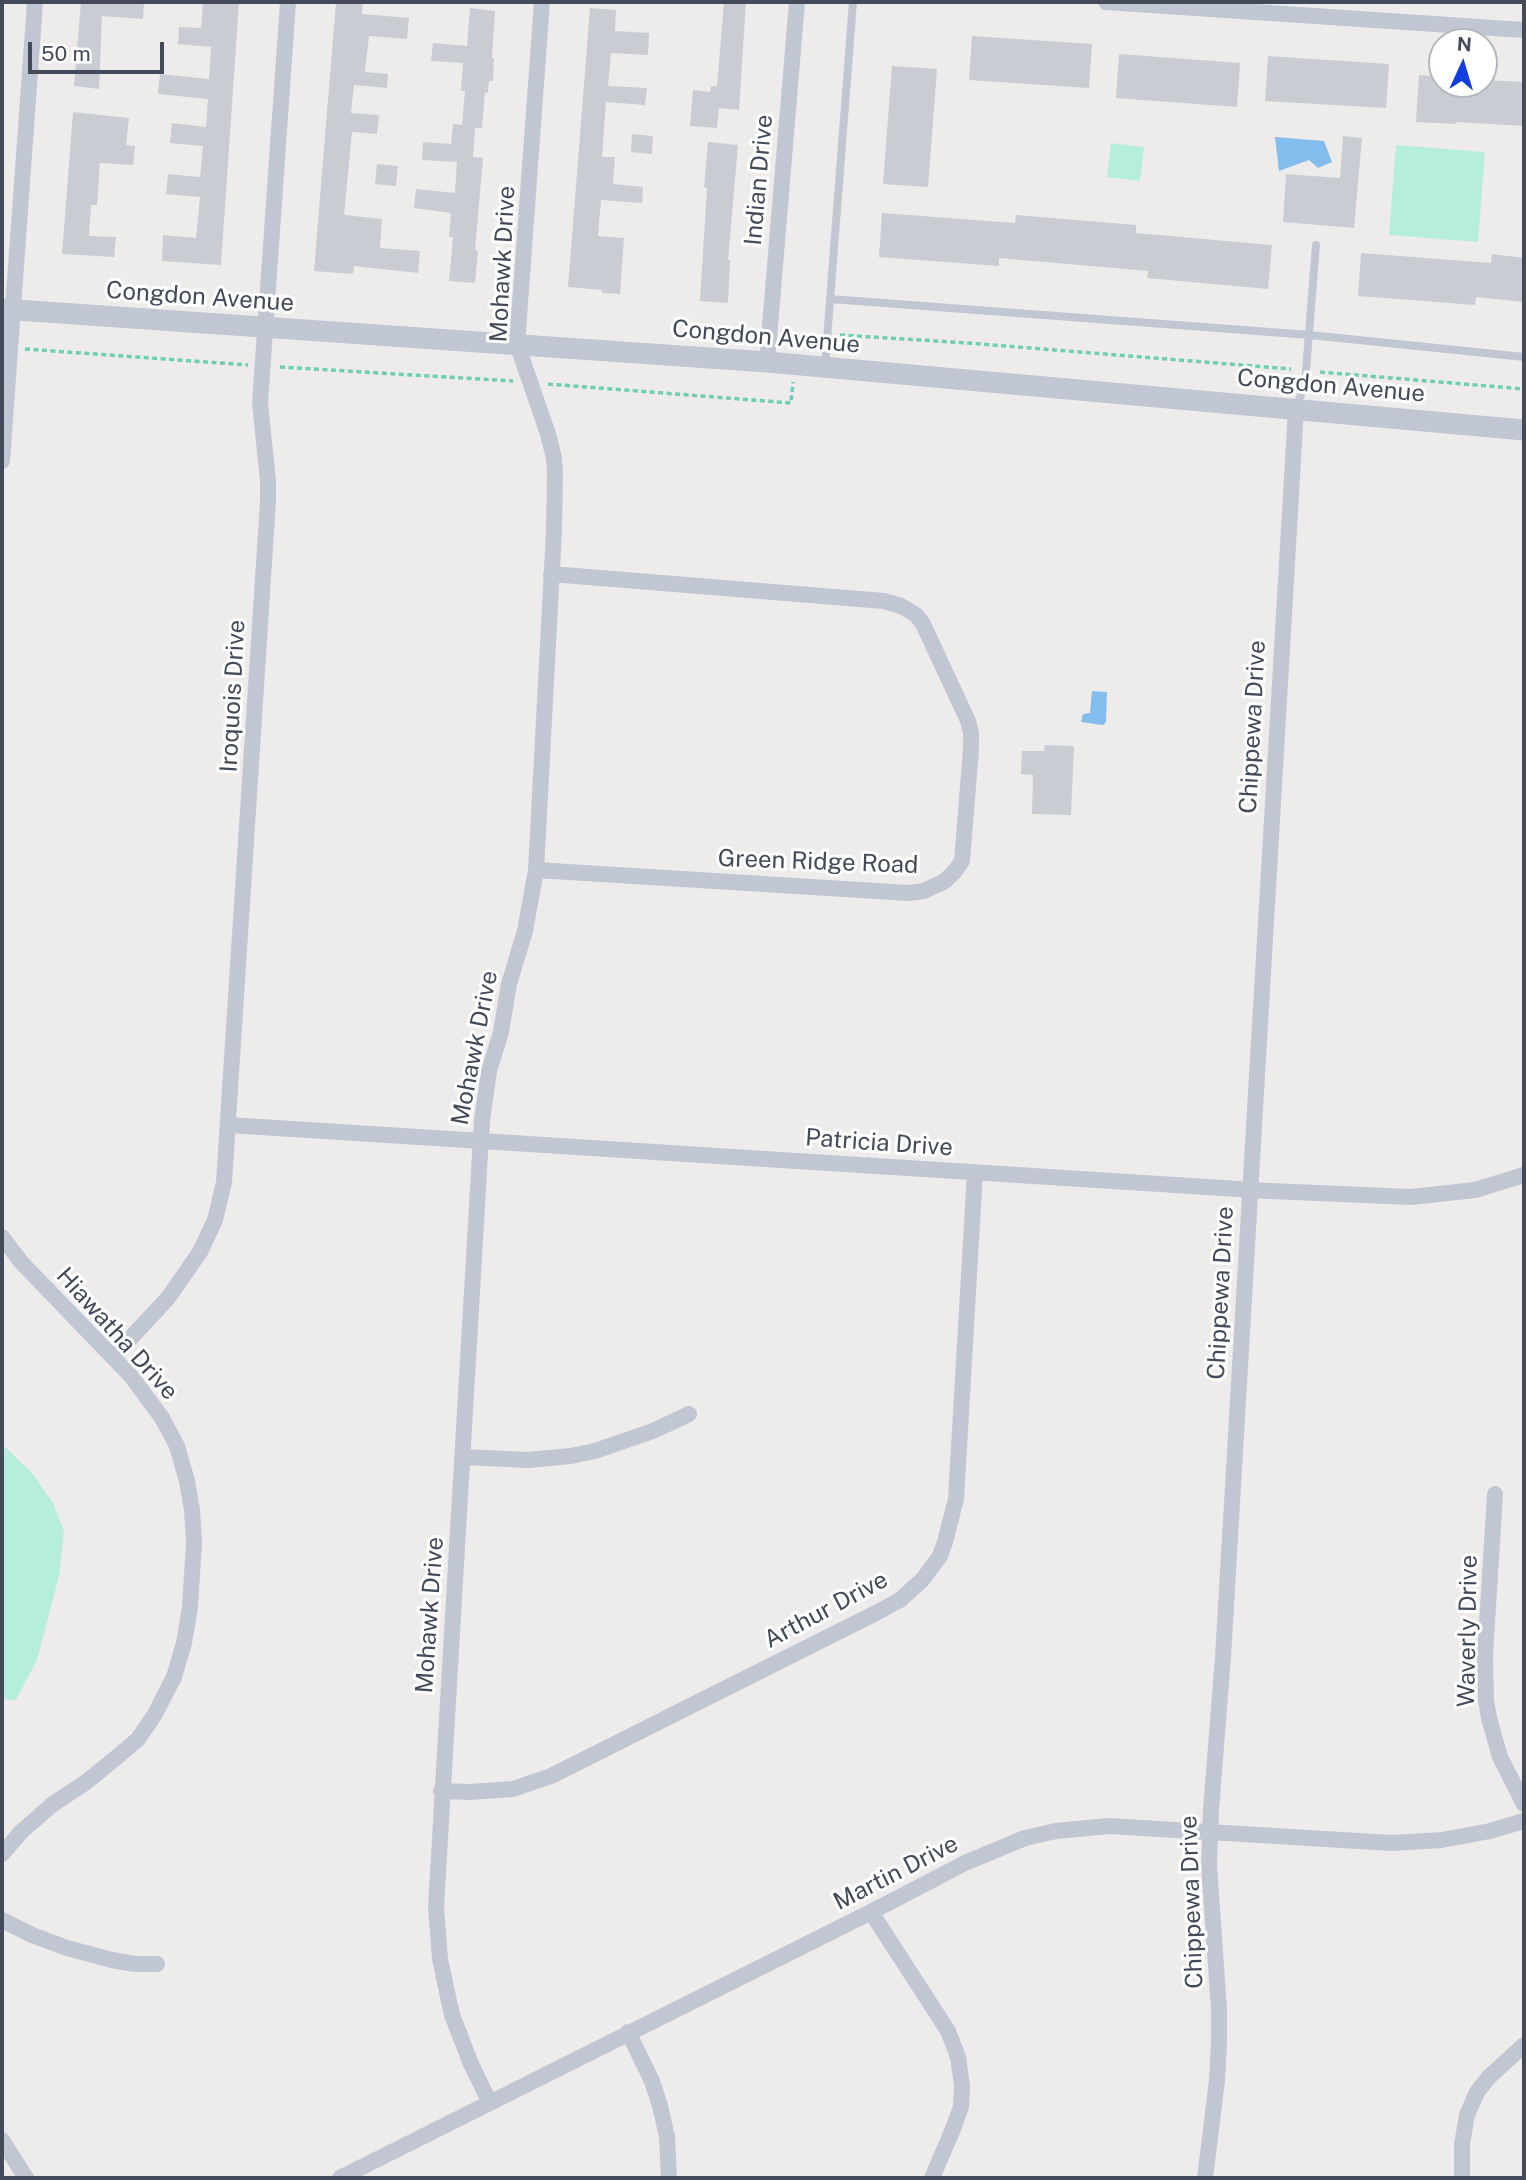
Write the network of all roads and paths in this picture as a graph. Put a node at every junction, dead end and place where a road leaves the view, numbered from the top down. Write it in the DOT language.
graph roads {
  1 [pos="35,2"];
  2 [pos="288,2"];
  3 [pos="542,2"];
  4 [pos="797,2"];
  5 [pos="853,2"];
  6 [pos="1106,2"];
  7 [pos="1524,30"];
  8 [pos="1315,245"];
  9 [pos="830,299"];
  10 [pos="7,310"];
  11 [pos="264,328"];
  12 [pos="796,331"];
  13 [pos="840,335"];
  14 [pos="1310,335"];
  15 [pos="517,344"];
  16 [pos="27,349"];
  17 [pos="796,349"];
  18 [pos="1524,356"];
  19 [pos="767,362"];
  20 [pos="246,364"];
  21 [pos="275,366"];
  22 [pos="825,367"];
  23 [pos="1291,369"];
  24 [pos="1320,372"];
  25 [pos="508,382"];
  26 [pos="548,384"];
  27 [pos="793,384"];
  28 [pos="1524,389"];
  29 [pos="1296,409"];
  30 [pos="1524,430"];
  31 [pos="2,461"];
  32 [pos="551,574"];
  33 [pos="536,870"];
  34 [pos="229,1125"];
  35 [pos="480,1141"];
  36 [pos="975,1172"];
  37 [pos="1524,1175"];
  38 [pos="1249,1189"];
  39 [pos="2,1237"];
  40 [pos="113,1357"];
  41 [pos="689,1414"];
  42 [pos="463,1457"];
  43 [pos="1495,1494"];
  44 [pos="441,1791"];
  45 [pos="1524,1804"];
  46 [pos="1524,1821"];
  47 [pos="1210,1833"];
  48 [pos="2,1853"];
  49 [pos="871,1912"];
  50 [pos="2,1920"];
  51 [pos="157,1964"];
  52 [pos="628,2032"];
  53 [pos="1524,2045"];
  54 [pos="490,2103"];
  55 [pos="2,2140"];
  56 [pos="26,2178"];
  57 [pos="340,2178"];
  58 [pos="669,2178"];
  59 [pos="932,2178"];
  60 [pos="1205,2178"];
  61 [pos="1462,2178"];
  1 -- 10 [label="street"];
  2 -- 11 [label="street, Iroquois Drive"];
  3 -- 15 [label="street, Mohawk Drive"];
  4 -- 19 [label="street, Indian Drive"];
  5 -- 9 [label="lane"];
  6 -- 7 [label="street"];
  8 -- 14 [label="lane"];
  9 -- 14 [label="lane"];
  9 -- 22 [label="lane"];
  10 -- 11 [label="street, Congdon Avenue"];
  10 -- 31 [label="street"];
  11 -- 15 [label="street, Congdon Avenue"];
  11 -- 34 [label="street, Iroquois Drive"];
  12 -- 17 [label="path"];
  13 -- 23 [label="path"];
  14 -- 18 [label="lane"];
  14 -- 29 [label="lane"];
  15 -- 19 [label="street, Congdon Avenue"];
  15 -- 32 [label="street, Mohawk Drive"];
  16 -- 20 [label="path"];
  19 -- 22 [label="street, Congdon Avenue"];
  21 -- 25 [label="path"];
  22 -- 29 [label="street, Congdon Avenue"];
  24 -- 28 [label="path"];
  26 -- 27 [label="path"];
  29 -- 30 [label="street, Congdon Avenue"];
  29 -- 38 [label="street, Chippewa Drive"];
  32 -- 33 [label="street, Mohawk Drive"];
  32 -- 33 [label="street, Green Ridge Road"];
  33 -- 35 [label="street, Mohawk Drive"];
  34 -- 35 [label="street, Patricia Drive"];
  34 -- 40 [label="street, Iroquois Drive"];
  35 -- 36 [label="street, Patricia Drive"];
  35 -- 42 [label="street, Mohawk Drive"];
  36 -- 38 [label="street, Patricia Drive"];
  36 -- 44 [label="street, Arthur Drive"];
  37 -- 38 [label="street, Patricia Drive"];
  38 -- 47 [label="street, Chippewa Drive"];
  39 -- 40 [label="street, Hiawatha Drive"];
  40 -- 48 [label="street, Hiawatha Drive"];
  41 -- 42 [label="street"];
  42 -- 44 [label="street, Mohawk Drive"];
  43 -- 45 [label="street, Waverly Drive"];
  44 -- 54 [label="street, Mohawk Drive"];
  46 -- 47 [label="street, Martin Drive"];
  47 -- 49 [label="street, Martin Drive"];
  47 -- 60 [label="street, Chippewa Drive"];
  49 -- 52 [label="street, Martin Drive"];
  49 -- 59 [label="street"];
  50 -- 51 [label="street"];
  52 -- 54 [label="street, Martin Drive"];
  52 -- 58 [label="street"];
  53 -- 61 [label="street"];
  54 -- 57 [label="street, Martin Drive"];
  55 -- 56 [label="street"];
}
